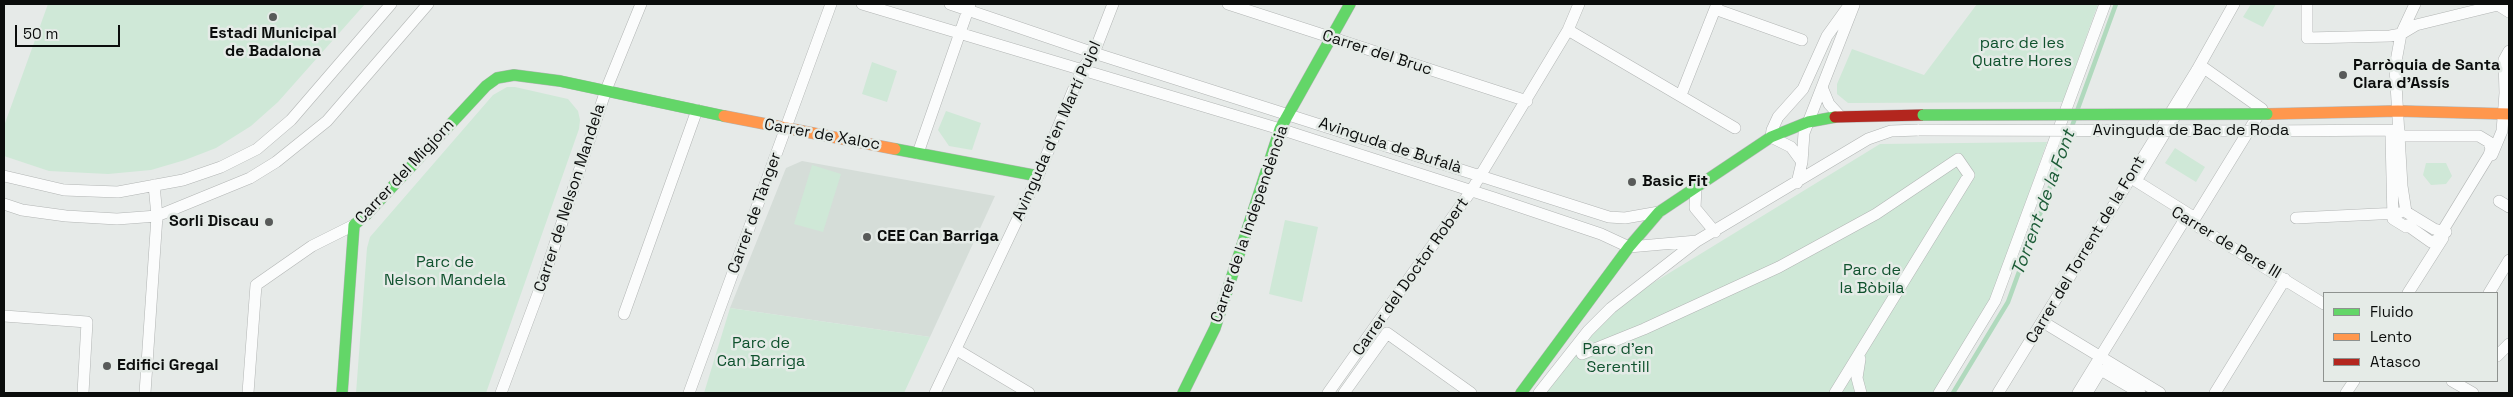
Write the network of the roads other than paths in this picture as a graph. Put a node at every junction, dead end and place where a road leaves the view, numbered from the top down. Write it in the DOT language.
graph roads {
  1 [pos="391,4"];
  2 [pos="428,4"];
  3 [pos="640,4"];
  4 [pos="831,4"];
  5 [pos="862,4"];
  6 [pos="950,4"];
  7 [pos="1113,4"];
  8 [pos="1228,4"];
  9 [pos="1350,4"];
  10 [pos="1580,4"];
  11 [pos="1850,4"];
  12 [pos="1854,4"];
  13 [pos="2105,4"];
  14 [pos="2234,4"];
  15 [pos="2307,4"];
  16 [pos="2415,4"];
  17 [pos="1716,6"];
  18 [pos="969,7"];
  19 [pos="2509,12"];
  20 [pos="1568,30"];
  21 [pos="960,34"];
  22 [pos="2401,34"];
  23 [pos="1332,38"];
  24 [pos="1802,40"];
  25 [pos="2509,51"];
  26 [pos="1094,53"];
  27 [pos="1081,71"];
  28 [pos="1822,88"];
  29 [pos="606,90"];
  30 [pos="1681,96"];
  31 [pos="1527,101"];
  32 [pos="697,110"];
  33 [pos="2398,111"];
  34 [pos="1289,114"];
  35 [pos="2507,114"];
  36 [pos="1840,116"];
  37 [pos="1808,122"];
  38 [pos="786,128"];
  39 [pos="1735,128"];
  40 [pos="1280,130"];
  41 [pos="2506,131"];
  42 [pos="2400,133"];
  43 [pos="1771,137"];
  44 [pos="918,153"];
  45 [pos="1802,162"];
  46 [pos="1481,175"];
  47 [pos="4,176"];
  48 [pos="1038,176"];
  49 [pos="1796,183"];
  50 [pos="2127,183"];
  51 [pos="154,186"];
  52 [pos="1696,187"];
  53 [pos="1471,191"];
  54 [pos="4,204"];
  55 [pos="1659,212"];
  56 [pos="2406,212"];
  57 [pos="2394,213"];
  58 [pos="157,216"];
  59 [pos="2190,218"];
  60 [pos="2296,218"];
  61 [pos="354,225"];
  62 [pos="1715,232"];
  63 [pos="2444,232"];
  64 [pos="1698,241"];
  65 [pos="1629,247"];
  66 [pos="2509,260"];
  67 [pos="2285,279"];
  68 [pos="2409,292"];
  69 [pos="2490,292"];
  70 [pos="2323,303"];
  71 [pos="624,314"];
  72 [pos="4,316"];
  73 [pos="2043,322"];
  74 [pos="2509,344"];
  75 [pos="956,350"];
  76 [pos="1582,354"];
  77 [pos="2498,355"];
  78 [pos="1857,357"];
  79 [pos="2100,357"];
  80 [pos="2353,382"];
  81 [pos="2456,382"];
  82 [pos="2472,386"];
  83 [pos="83,393"];
  84 [pos="146,393"];
  85 [pos="248,393"];
  86 [pos="342,393"];
  87 [pos="501,393"];
  88 [pos="689,393"];
  89 [pos="935,393"];
  90 [pos="1028,393"];
  91 [pos="1183,393"];
  92 [pos="1328,393"];
  93 [pos="1344,393"];
  94 [pos="1471,393"];
  95 [pos="1521,393"];
  96 [pos="1539,393"];
  97 [pos="1829,393"];
  98 [pos="1835,393"];
  99 [pos="1861,393"];
  100 [pos="1939,393"];
  101 [pos="1998,393"];
  102 [pos="2078,393"];
  103 [pos="2087,393"];
  104 [pos="2140,393"];
  105 [pos="2160,393"];
  106 [pos="2214,393"];
  107 [pos="2346,393"];
  1 -- 51 [label="street"];
  2 -- 58 [label="street"];
  3 -- 29 [label="street, Carrer de Nelson Mandela"];
  4 -- 38 [label="street, Carrer de Tànger"];
  5 -- 21 [label="street, Avinguda de Bufalà"];
  6 -- 18 [label="street, Avinguda de Bufalà"];
  7 -- 26 [label="street, Avinguda d'en Martí Pujol"];
  8 -- 23 [label="street, Carrer del Bruc"];
  9 -- 23 [label="street, Carrer de la Independència"];
  10 -- 20 [label="street, Carrer del Doctor Robert"];
  11 -- 43 [label="street"];
  12 -- 28 [label="street"];
  13 -- 100 [label="street"];
  14 -- 50 [label="street, Carrer del Torrent de la Font"];
  15 -- 22 [label="street"];
  16 -- 22 [label="street"];
  17 -- 24 [label="street"];
  17 -- 30 [label="street"];
  18 -- 21 [label="street"];
  18 -- 26 [label="street, Avinguda de Bufalà"];
  19 -- 22 [label="street"];
  20 -- 30 [label="street"];
  20 -- 31 [label="street, Carrer del Doctor Robert"];
  21 -- 27 [label="street, Avinguda de Bufalà"];
  21 -- 44 [label="street"];
  22 -- 33 [label="street"];
  23 -- 31 [label="street, Carrer del Bruc"];
  23 -- 34 [label="street, Carrer de la Independència"];
  25 -- 35 [label="street"];
  26 -- 27 [label="street, Avinguda d'en Martí Pujol"];
  26 -- 34 [label="street, Avinguda de Bufalà"];
  27 -- 40 [label="street, Avinguda de Bufalà"];
  27 -- 48 [label="street, Avinguda d'en Martí Pujol"];
  28 -- 36 [label="street"];
  28 -- 37 [label="street"];
  29 -- 32 [label="street, Carrer de Xaloc"];
  29 -- 61 [label="street, Carrer del Migjorn"];
  29 -- 87 [label="street, Carrer de Nelson Mandela"];
  30 -- 39 [label="street"];
  31 -- 46 [label="street, Carrer del Doctor Robert"];
  32 -- 38 [label="street, Carrer de Xaloc"];
  32 -- 71 [label="street"];
  33 -- 35 [label="street, Avinguda de Bac de Roda"];
  33 -- 36 [label="street, Avinguda de Bac de Roda, bridge"];
  33 -- 42 [label="street"];
  34 -- 40 [label="street, Carrer de la Independència"];
  34 -- 46 [label="street, Avinguda de Bufalà"];
  35 -- 41 [label="street"];
  36 -- 37 [label="street, Avinguda de Bac de Roda"];
  37 -- 43 [label="street, Avinguda de Bac de Roda"];
  37 -- 45 [label="street"];
  38 -- 44 [label="street, Carrer de Xaloc"];
  38 -- 88 [label="street, Carrer de Tànger"];
  40 -- 53 [label="street, Avinguda de Bufalà"];
  40 -- 91 [label="street, Carrer de la Independència"];
  41 -- 42 [label="street, Avinguda de Bac de Roda"];
  41 -- 63 [label="street"];
  42 -- 49 [label="street, Avinguda de Bac de Roda, bridge"];
  42 -- 56 [label="street"];
  42 -- 57 [label="street"];
  42 -- 63 [label="street"];
  43 -- 45 [label="street"];
  43 -- 52 [label="street, Avinguda de Bac de Roda"];
  44 -- 48 [label="street, Carrer de Xaloc"];
  45 -- 49 [label="street"];
  46 -- 53 [label="street, Carrer del Doctor Robert"];
  46 -- 55 [label="street, Avinguda de Bufalà"];
  47 -- 51 [label="street"];
  48 -- 75 [label="street, Avinguda d'en Martí Pujol"];
  49 -- 62 [label="street, Avinguda de Bac de Roda"];
  50 -- 59 [label="street, Carrer de Pere III"];
  50 -- 73 [label="street, Carrer del Torrent de la Font"];
  51 -- 58 [label="street"];
  52 -- 55 [label="street, Avinguda de Bac de Roda"];
  52 -- 62 [label="street"];
  53 -- 65 [label="street, Avinguda de Bufalà"];
  53 -- 92 [label="street, Carrer del Doctor Robert"];
  54 -- 58 [label="street"];
  55 -- 65 [label="street, Avinguda de Bac de Roda"];
  56 -- 57 [label="street"];
  56 -- 63 [label="street"];
  57 -- 60 [label="street"];
  57 -- 63 [label="street"];
  58 -- 84 [label="street"];
  59 -- 59 [label="street"];
  59 -- 67 [label="street, Carrer de Pere III"];
  59 -- 79 [label="street"];
  61 -- 85 [label="street"];
  61 -- 86 [label="street, Carrer del Migjorn"];
  62 -- 64 [label="street, Avinguda de Bac de Roda"];
  63 -- 68 [label="street"];
  64 -- 65 [label="street"];
  64 -- 96 [label="street"];
  65 -- 95 [label="street, Avinguda de Bac de Roda"];
  66 -- 69 [label="street"];
  67 -- 70 [label="street, Carrer de Pere III"];
  67 -- 106 [label="street"];
  72 -- 83 [label="street"];
  73 -- 79 [label="street"];
  73 -- 101 [label="street, Carrer del Torrent de la Font"];
  74 -- 77 [label="street"];
  75 -- 89 [label="street, Avinguda d'en Martí Pujol"];
  75 -- 90 [label="street"];
  76 -- 78 [label="street"];
  78 -- 97 [label="street"];
  78 -- 98 [label="street"];
  78 -- 99 [label="street"];
  79 -- 102 [label="street"];
  79 -- 105 [label="street"];
  80 -- 107 [label="street"];
  81 -- 82 [label="street"];
  93 -- 94 [label="street"];
  103 -- 104 [label="street"];
}
